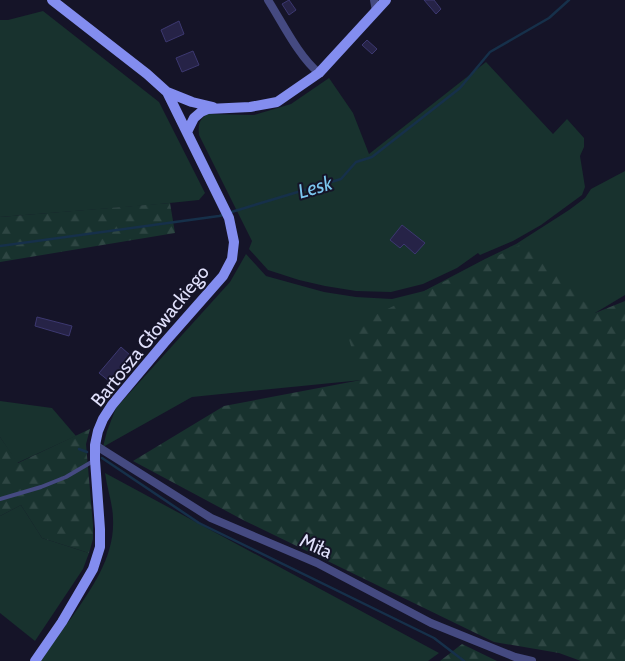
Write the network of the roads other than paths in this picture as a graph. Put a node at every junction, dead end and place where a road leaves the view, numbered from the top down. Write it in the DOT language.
graph roads {
  1 [pos="52,0"];
  2 [pos="268,0"];
  3 [pos="374,0"];
  4 [pos="386,0"];
  5 [pos="376,11"];
  6 [pos="319,73"];
  7 [pos="167,92"];
  8 [pos="218,108"];
  9 [pos="187,132"];
  10 [pos="95,445"];
  11 [pos="94,460"];
  12 [pos="0,499"];
  13 [pos="35,661"];
  14 [pos="532,661"];
  1 -- 7 [label="street"];
  2 -- 6 [label="street"];
  3 -- 5 [label="street"];
  4 -- 5 [label="street"];
  5 -- 6 [label="street"];
  6 -- 8 [label="street"];
  7 -- 8 [label="street"];
  7 -- 9 [label="street, Bartosza Głowackiego"];
  8 -- 9 [label="street"];
  9 -- 10 [label="street, Bartosza Głowackiego"];
  10 -- 11 [label="street, Bartosza Głowackiego"];
  10 -- 14 [label="street, Miła"];
  11 -- 12 [label="lane"];
  11 -- 13 [label="street, Bartosza Głowackiego"];
}
